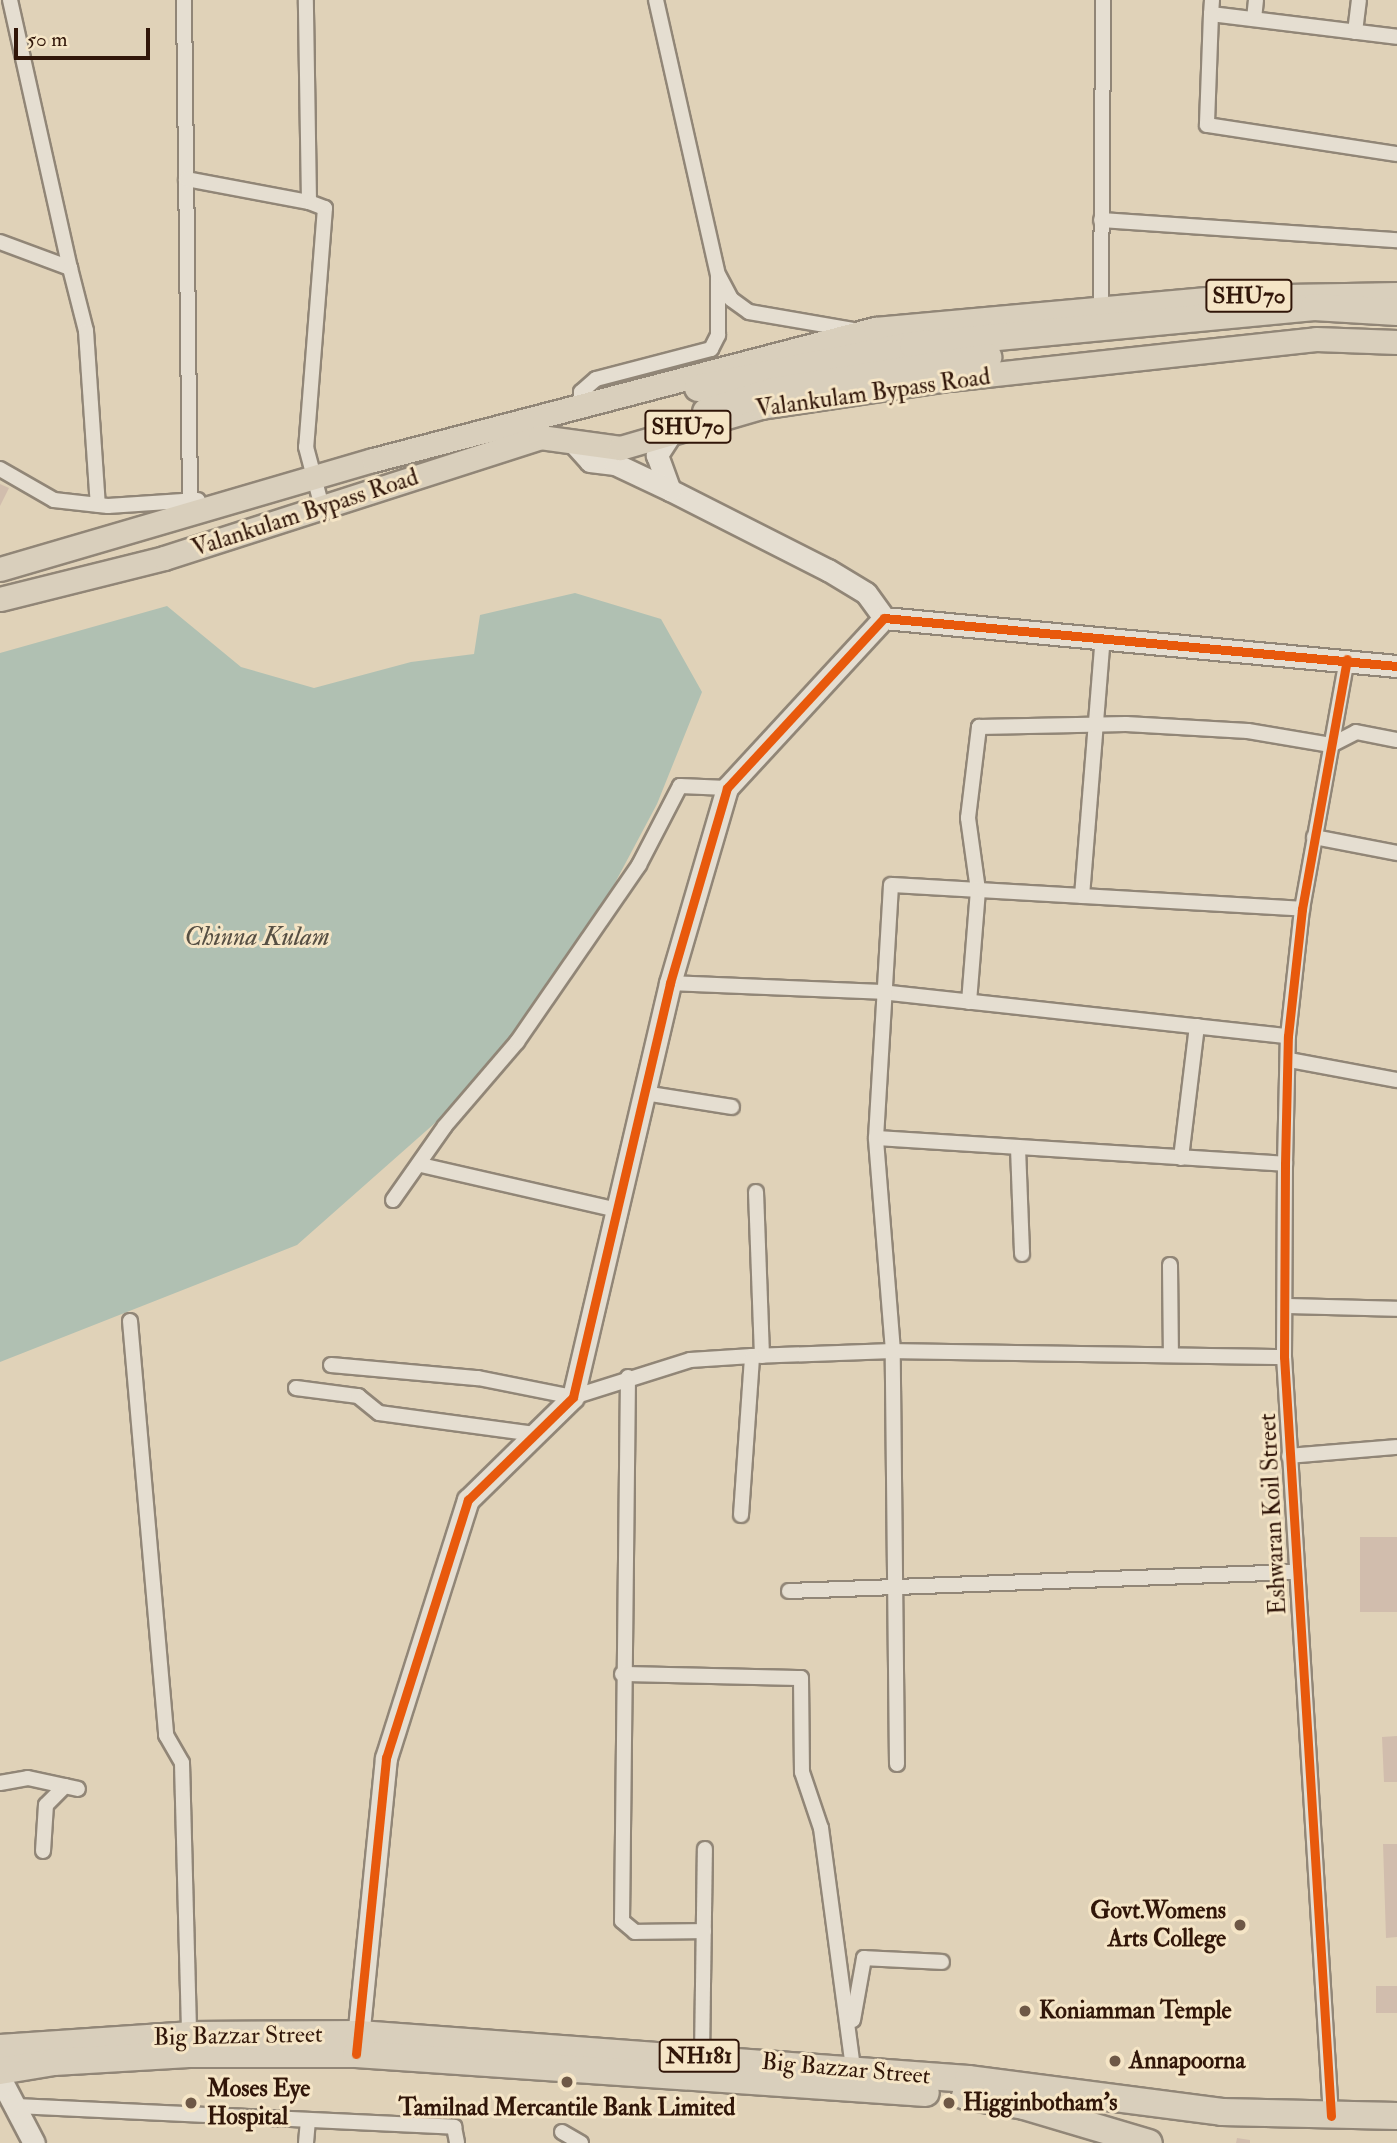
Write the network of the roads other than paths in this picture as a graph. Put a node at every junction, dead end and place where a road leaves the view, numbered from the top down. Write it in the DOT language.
graph roads {
  1 [pos="10,0"];
  2 [pos="184,0"];
  3 [pos="306,0"];
  4 [pos="656,0"];
  5 [pos="1103,0"];
  6 [pos="1256,0"];
  7 [pos="1359,0"];
  8 [pos="1212,7"];
  9 [pos="1254,19"];
  10 [pos="1355,32"];
  11 [pos="1397,37"];
  12 [pos="1397,154"];
  13 [pos="186,179"];
  14 [pos="309,202"];
  15 [pos="1101,220"];
  16 [pos="1397,240"];
  17 [pos="0,242"];
  18 [pos="70,268"];
  19 [pos="718,275"];
  20 [pos="1397,294"];
  21 [pos="1101,307"];
  22 [pos="1397,312"];
  23 [pos="1397,328"];
  24 [pos="861,331"];
  25 [pos="1397,342"];
  26 [pos="581,406"];
  27 [pos="689,407"];
  28 [pos="550,415"];
  29 [pos="567,442"];
  30 [pos="0,469"];
  31 [pos="311,481"];
  32 [pos="670,490"];
  33 [pos="190,501"];
  34 [pos="232,504"];
  35 [pos="98,505"];
  36 [pos="322,507"];
  37 [pos="0,569"];
  38 [pos="0,599"];
  39 [pos="884,618"];
  40 [pos="1103,637"];
  41 [pos="1347,659"];
  42 [pos="1397,666"];
  43 [pos="1096,728"];
  44 [pos="1397,740"];
  45 [pos="1331,745"];
  46 [pos="727,788"];
  47 [pos="1314,837"];
  48 [pos="1397,853"];
  49 [pos="978,890"];
  50 [pos="1082,896"];
  51 [pos="1302,909"];
  52 [pos="670,983"];
  53 [pos="881,992"];
  54 [pos="969,1002"];
  55 [pos="1197,1026"];
  56 [pos="1288,1036"];
  57 [pos="1289,1060"];
  58 [pos="1397,1080"];
  59 [pos="644,1093"];
  60 [pos="732,1107"];
  61 [pos="876,1138"];
  62 [pos="1018,1147"];
  63 [pos="1181,1158"];
  64 [pos="1285,1164"];
  65 [pos="421,1165"];
  66 [pos="756,1192"];
  67 [pos="393,1200"];
  68 [pos="617,1210"];
  69 [pos="1022,1254"];
  70 [pos="1170,1265"];
  71 [pos="1285,1306"];
  72 [pos="1397,1308"];
  73 [pos="130,1321"];
  74 [pos="892,1351"];
  75 [pos="1171,1355"];
  76 [pos="757,1356"];
  77 [pos="1284,1357"];
  78 [pos="331,1365"];
  79 [pos="628,1377"];
  80 [pos="296,1388"];
  81 [pos="573,1397"];
  82 [pos="535,1434"];
  83 [pos="1397,1447"];
  84 [pos="1289,1456"];
  85 [pos="741,1515"];
  86 [pos="1295,1572"];
  87 [pos="900,1587"];
  88 [pos="789,1591"];
  89 [pos="622,1674"];
  90 [pos="897,1764"];
  91 [pos="0,1783"];
  92 [pos="705,1849"];
  93 [pos="43,1851"];
  94 [pos="704,1931"];
  95 [pos="942,1962"];
  96 [pos="850,2031"];
  97 [pos="189,2035"];
  98 [pos="358,2044"];
  99 [pos="0,2048"];
  100 [pos="702,2057"];
  101 [pos="853,2069"];
  102 [pos="0,2071"];
  103 [pos="0,2078"];
  104 [pos="16,2106"];
  105 [pos="1187,2108"];
  106 [pos="1331,2116"];
  107 [pos="1397,2116"];
  108 [pos="308,2122"];
  109 [pos="562,2132"];
  110 [pos="34,2143"];
  111 [pos="306,2143"];
  112 [pos="457,2143"];
  113 [pos="581,2143"];
  114 [pos="1149,2143"];
  115 [pos="1164,2143"];
  1 -- 18 [label="street"];
  2 -- 13 [label="street"];
  3 -- 14 [label="street"];
  4 -- 19 [label="street"];
  5 -- 15 [label="street"];
  6 -- 9 [label="street"];
  7 -- 10 [label="street"];
  8 -- 9 [label="street"];
  8 -- 12 [label="street"];
  9 -- 10 [label="street"];
  10 -- 11 [label="street"];
  13 -- 14 [label="street"];
  13 -- 33 [label="street"];
  14 -- 31 [label="street"];
  15 -- 16 [label="street"];
  15 -- 21 [label="street"];
  17 -- 18 [label="street"];
  18 -- 35 [label="street"];
  19 -- 24 [label="street"];
  19 -- 26 [label="street"];
  20 -- 21 [label="main road, Valankulam Bypass Road / SHU70"];
  21 -- 24 [label="main road, Valankulam Bypass Road / SHU70"];
  22 -- 27 [label="highway"];
  23 -- 27 [label="highway"];
  24 -- 27 [label="main road, Valankulam Bypass Road / SHU70"];
  25 -- 27 [label="main road, Valankulam Bypass Road / SHU70"];
  26 -- 27 [label="main road, Valankulam Bypass Road / SHU70"];
  26 -- 28 [label="main road, Valankulam Bypass Road / SHU70"];
  27 -- 29 [label="main road, Valankulam Bypass Road / SHU70"];
  27 -- 32 [label="street"];
  28 -- 29 [label="main road"];
  28 -- 31 [label="main road, Valankulam Bypass Road / SHU70"];
  29 -- 32 [label="street"];
  29 -- 36 [label="main road, Valankulam Bypass Road / SHU70"];
  30 -- 35 [label="street"];
  31 -- 34 [label="main road, Valankulam Bypass Road / SHU70"];
  31 -- 36 [label="street"];
  32 -- 39 [label="street"];
  33 -- 34 [label="street"];
  33 -- 35 [label="street"];
  34 -- 37 [label="main road, Valankulam Bypass Road / SHU70"];
  36 -- 38 [label="main road, Valankulam Bypass Road / SHU70"];
  39 -- 40 [label="street"];
  39 -- 46 [label="street"];
  40 -- 41 [label="street"];
  40 -- 43 [label="street"];
  41 -- 42 [label="street"];
  41 -- 45 [label="street, Eshwaran Koil Street"];
  43 -- 45 [label="street"];
  43 -- 49 [label="street"];
  43 -- 50 [label="street"];
  44 -- 45 [label="street"];
  45 -- 47 [label="street, Eshwaran Koil Street"];
  46 -- 52 [label="street"];
  46 -- 65 [label="street"];
  47 -- 48 [label="street"];
  47 -- 51 [label="street, Eshwaran Koil Street"];
  49 -- 50 [label="street"];
  49 -- 53 [label="street"];
  49 -- 54 [label="street"];
  50 -- 51 [label="street"];
  51 -- 56 [label="street, Eshwaran Koil Street"];
  52 -- 53 [label="street"];
  52 -- 59 [label="street"];
  53 -- 54 [label="street"];
  53 -- 61 [label="street"];
  54 -- 55 [label="street"];
  55 -- 56 [label="street"];
  55 -- 63 [label="street"];
  56 -- 57 [label="street, Eshwaran Koil Street"];
  57 -- 58 [label="street"];
  57 -- 64 [label="street, Eshwaran Koil Street"];
  59 -- 60 [label="street"];
  59 -- 68 [label="street"];
  61 -- 62 [label="street"];
  61 -- 74 [label="street"];
  62 -- 63 [label="street"];
  62 -- 69 [label="street"];
  63 -- 64 [label="street"];
  64 -- 71 [label="street, Eshwaran Koil Street"];
  65 -- 67 [label="street"];
  65 -- 68 [label="street"];
  66 -- 76 [label="street"];
  68 -- 81 [label="street"];
  70 -- 75 [label="street"];
  71 -- 72 [label="street"];
  71 -- 77 [label="street, Eshwaran Koil Street"];
  73 -- 97 [label="street"];
  74 -- 75 [label="street"];
  74 -- 76 [label="street"];
  74 -- 87 [label="street"];
  75 -- 77 [label="street"];
  76 -- 79 [label="street"];
  76 -- 85 [label="street"];
  77 -- 84 [label="street, Eshwaran Koil Street"];
  78 -- 81 [label="street"];
  79 -- 81 [label="street"];
  79 -- 89 [label="street"];
  80 -- 82 [label="street"];
  81 -- 82 [label="street"];
  82 -- 98 [label="street"];
  83 -- 84 [label="street"];
  84 -- 86 [label="street, Eshwaran Koil Street"];
  86 -- 87 [label="street"];
  86 -- 106 [label="street, Eshwaran Koil Street"];
  87 -- 88 [label="street"];
  87 -- 90 [label="street"];
  89 -- 94 [label="street"];
  89 -- 96 [label="street"];
  91 -- 93 [label="street"];
  92 -- 94 [label="street"];
  94 -- 100 [label="street"];
  95 -- 96 [label="street"];
  96 -- 101 [label="street"];
  97 -- 98 [label="highway, Big Bazzar Street / NH181"];
  97 -- 99 [label="highway, Big Bazzar Street / NH181"];
  98 -- 100 [label="highway, Big Bazzar Street / NH181"];
  98 -- 102 [label="highway, Big Bazzar Street / NH181"];
  98 -- 114 [label="highway, Big Bazzar Street / NH181"];
  100 -- 101 [label="highway, Big Bazzar Street / NH181"];
  101 -- 105 [label="highway, Big Bazzar Street / NH181"];
  103 -- 104 [label="street"];
  104 -- 108 [label="street"];
  104 -- 110 [label="street"];
  105 -- 106 [label="highway, Big Bazzar Street / NH181"];
  105 -- 115 [label="highway"];
  106 -- 107 [label="highway, Big Bazzar Street / NH181"];
  108 -- 111 [label="street"];
  108 -- 112 [label="street"];
  109 -- 113 [label="street"];
}
